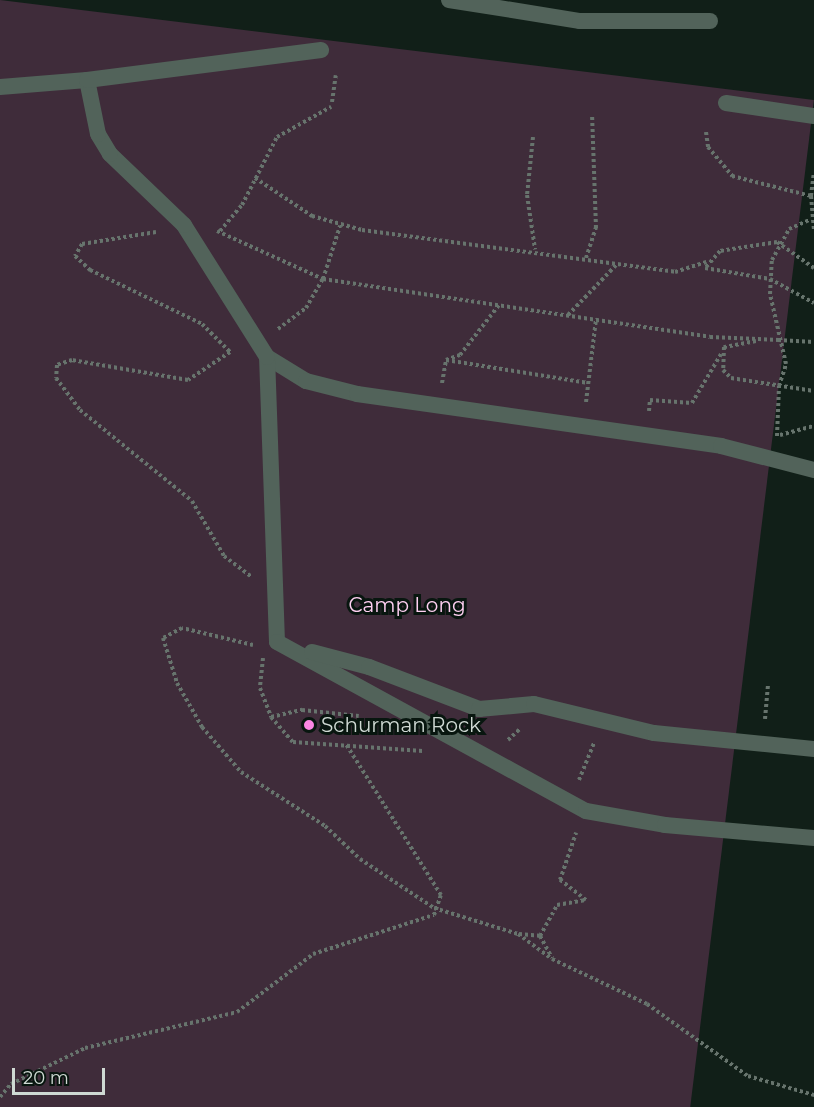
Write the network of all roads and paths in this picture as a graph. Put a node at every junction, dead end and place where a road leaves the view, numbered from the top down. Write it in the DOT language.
graph roads {
  1 [pos="449,0"];
  2 [pos="710,21"];
  3 [pos="321,50"];
  4 [pos="336,75"];
  5 [pos="87,80"];
  6 [pos="0,87"];
  7 [pos="726,104"];
  8 [pos="592,116"];
  9 [pos="814,116"];
  10 [pos="706,132"];
  11 [pos="533,137"];
  12 [pos="814,173"];
  13 [pos="255,178"];
  14 [pos="813,195"];
  15 [pos="810,219"];
  16 [pos="181,222"];
  17 [pos="340,226"];
  18 [pos="220,231"];
  19 [pos="814,231"];
  20 [pos="193,237"];
  21 [pos="777,242"];
  22 [pos="535,249"];
  23 [pos="586,258"];
  24 [pos="706,262"];
  25 [pos="617,264"];
  26 [pos="814,268"];
  27 [pos="323,279"];
  28 [pos="770,279"];
  29 [pos="814,303"];
  30 [pos="499,305"];
  31 [pos="568,315"];
  32 [pos="596,319"];
  33 [pos="779,340"];
  34 [pos="814,342"];
  35 [pos="263,351"];
  36 [pos="721,354"];
  37 [pos="446,360"];
  38 [pos="588,383"];
  39 [pos="778,386"];
  40 [pos="814,391"];
  41 [pos="438,405"];
  42 [pos="583,424"];
  43 [pos="814,426"];
  44 [pos="645,434"];
  45 [pos="814,470"];
  46 [pos="275,586"];
  47 [pos="277,642"];
  48 [pos="768,684"];
  49 [pos="602,723"];
  50 [pos="346,744"];
  51 [pos="763,746"];
  52 [pos="814,750"];
  53 [pos="428,752"];
  54 [pos="567,801"];
  55 [pos="580,824"];
  56 [pos="814,838"];
  57 [pos="434,908"];
  58 [pos="518,934"];
  59 [pos="540,936"];
  60 [pos="552,959"];
  61 [pos="814,1095"];
  62 [pos="0,1097"];
  1 -- 2 [label="lane"];
  3 -- 5 [label="lane"];
  4 -- 13 [label="path"];
  5 -- 6 [label="lane"];
  5 -- 16 [label="lane"];
  7 -- 9 [label="lane"];
  8 -- 23 [label="path"];
  10 -- 14 [label="path"];
  11 -- 22 [label="path"];
  12 -- 14 [label="path"];
  13 -- 17 [label="path"];
  13 -- 18 [label="path"];
  14 -- 15 [label="path"];
  15 -- 19 [label="path"];
  15 -- 21 [label="path"];
  16 -- 20 [label="lane"];
  16 -- 46 [label="path"];
  17 -- 22 [label="path"];
  17 -- 27 [label="path"];
  18 -- 20 [label="path"];
  18 -- 27 [label="path"];
  20 -- 35 [label="lane"];
  21 -- 24 [label="path"];
  21 -- 26 [label="path"];
  21 -- 28 [label="path"];
  22 -- 23 [label="path"];
  23 -- 25 [label="path"];
  24 -- 25 [label="path"];
  24 -- 28 [label="path"];
  25 -- 31 [label="path"];
  27 -- 30 [label="path"];
  27 -- 35 [label="path"];
  28 -- 29 [label="path"];
  28 -- 33 [label="path"];
  30 -- 31 [label="path"];
  30 -- 37 [label="path"];
  31 -- 32 [label="path"];
  32 -- 33 [label="path"];
  32 -- 38 [label="path"];
  33 -- 34 [label="path"];
  33 -- 36 [label="path"];
  33 -- 39 [label="path"];
  35 -- 41 [label="lane"];
  35 -- 46 [label="lane"];
  36 -- 39 [label="path"];
  36 -- 44 [label="path"];
  37 -- 38 [label="path"];
  37 -- 41 [label="path"];
  38 -- 42 [label="path"];
  39 -- 40 [label="path"];
  39 -- 43 [label="path"];
  41 -- 42 [label="lane"];
  42 -- 44 [label="lane"];
  44 -- 45 [label="lane"];
  46 -- 47 [label="lane"];
  47 -- 49 [label="lane"];
  47 -- 50 [label="path"];
  47 -- 54 [label="lane"];
  47 -- 57 [label="path"];
  48 -- 51 [label="path"];
  49 -- 51 [label="lane"];
  49 -- 54 [label="path"];
  50 -- 53 [label="path"];
  50 -- 57 [label="path"];
  51 -- 52 [label="lane"];
  54 -- 56 [label="lane"];
  55 -- 59 [label="path"];
  57 -- 58 [label="path"];
  57 -- 62 [label="path"];
  58 -- 59 [label="path"];
  58 -- 60 [label="path"];
  59 -- 60 [label="path"];
  60 -- 61 [label="path"];
}
